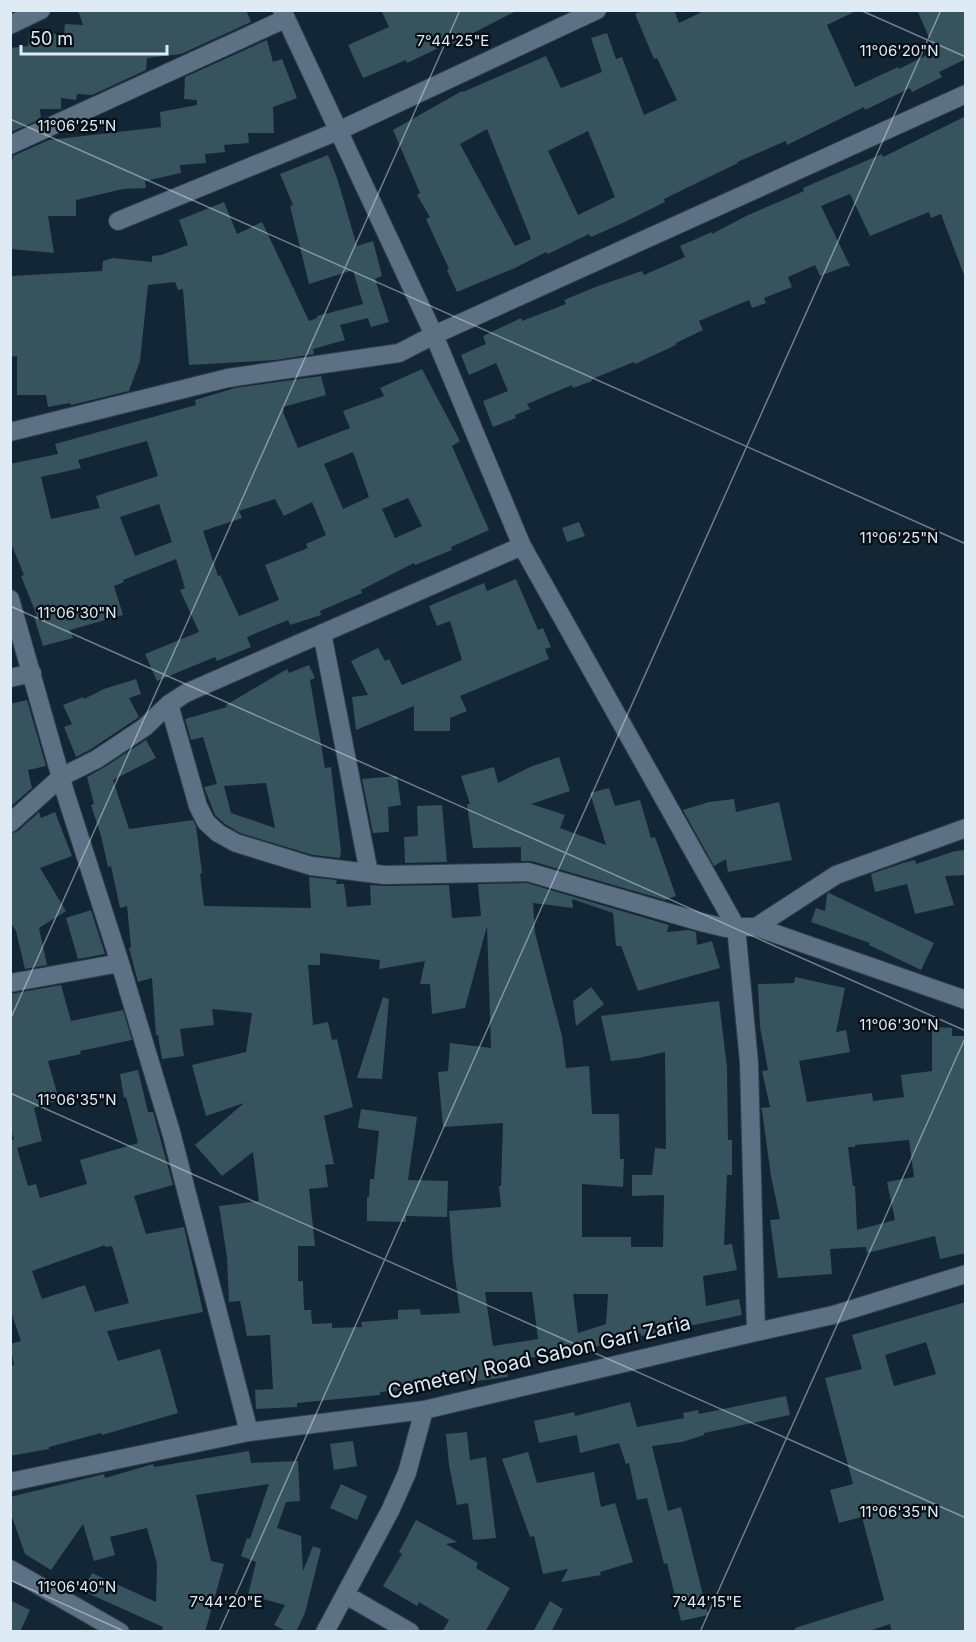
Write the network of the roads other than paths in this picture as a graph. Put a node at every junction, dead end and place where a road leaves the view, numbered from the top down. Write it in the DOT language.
graph roads {
  1 [pos="41,10"];
  2 [pos="597,10"];
  3 [pos="283,15"];
  4 [pos="10,25"];
  5 [pos="966,94"];
  6 [pos="338,132"];
  7 [pos="10,145"];
  8 [pos="118,221"];
  9 [pos="434,335"];
  10 [pos="10,432"];
  11 [pos="522,546"];
  12 [pos="10,599"];
  13 [pos="322,633"];
  14 [pos="32,673"];
  15 [pos="10,678"];
  16 [pos="169,704"];
  17 [pos="61,777"];
  18 [pos="10,823"];
  19 [pos="966,828"];
  20 [pos="369,873"];
  21 [pos="736,927"];
  22 [pos="756,927"];
  23 [pos="120,963"];
  24 [pos="10,983"];
  25 [pos="966,1000"];
  26 [pos="966,1274"];
  27 [pos="756,1332"];
  28 [pos="424,1410"];
  29 [pos="249,1432"];
  30 [pos="10,1482"];
  31 [pos="10,1569"];
  32 [pos="346,1595"];
  33 [pos="120,1632"];
  34 [pos="325,1632"];
  35 [pos="410,1632"];
  1 -- 4 [label="street"];
  2 -- 6 [label="street"];
  3 -- 6 [label="street"];
  3 -- 7 [label="street"];
  5 -- 9 [label="street"];
  6 -- 8 [label="street"];
  6 -- 9 [label="street"];
  9 -- 10 [label="street"];
  9 -- 11 [label="street"];
  11 -- 13 [label="street"];
  11 -- 21 [label="street"];
  12 -- 14 [label="street"];
  13 -- 16 [label="street"];
  13 -- 20 [label="street"];
  14 -- 15 [label="street"];
  14 -- 17 [label="street"];
  16 -- 17 [label="street"];
  16 -- 20 [label="street"];
  17 -- 18 [label="street"];
  17 -- 23 [label="street"];
  19 -- 22 [label="street"];
  20 -- 21 [label="street"];
  21 -- 22 [label="street"];
  21 -- 27 [label="street"];
  22 -- 25 [label="street"];
  23 -- 24 [label="street"];
  23 -- 29 [label="street"];
  26 -- 27 [label="street, Cemetery Road Sabon Gari Zaria"];
  27 -- 28 [label="street, Cemetery Road Sabon Gari Zaria"];
  28 -- 29 [label="street, Cemetery Road Sabon Gari Zaria"];
  28 -- 32 [label="street"];
  29 -- 30 [label="street, Cemetery Road Sabon Gari Zaria"];
  31 -- 33 [label="street"];
  32 -- 34 [label="street"];
  32 -- 35 [label="street"];
}
